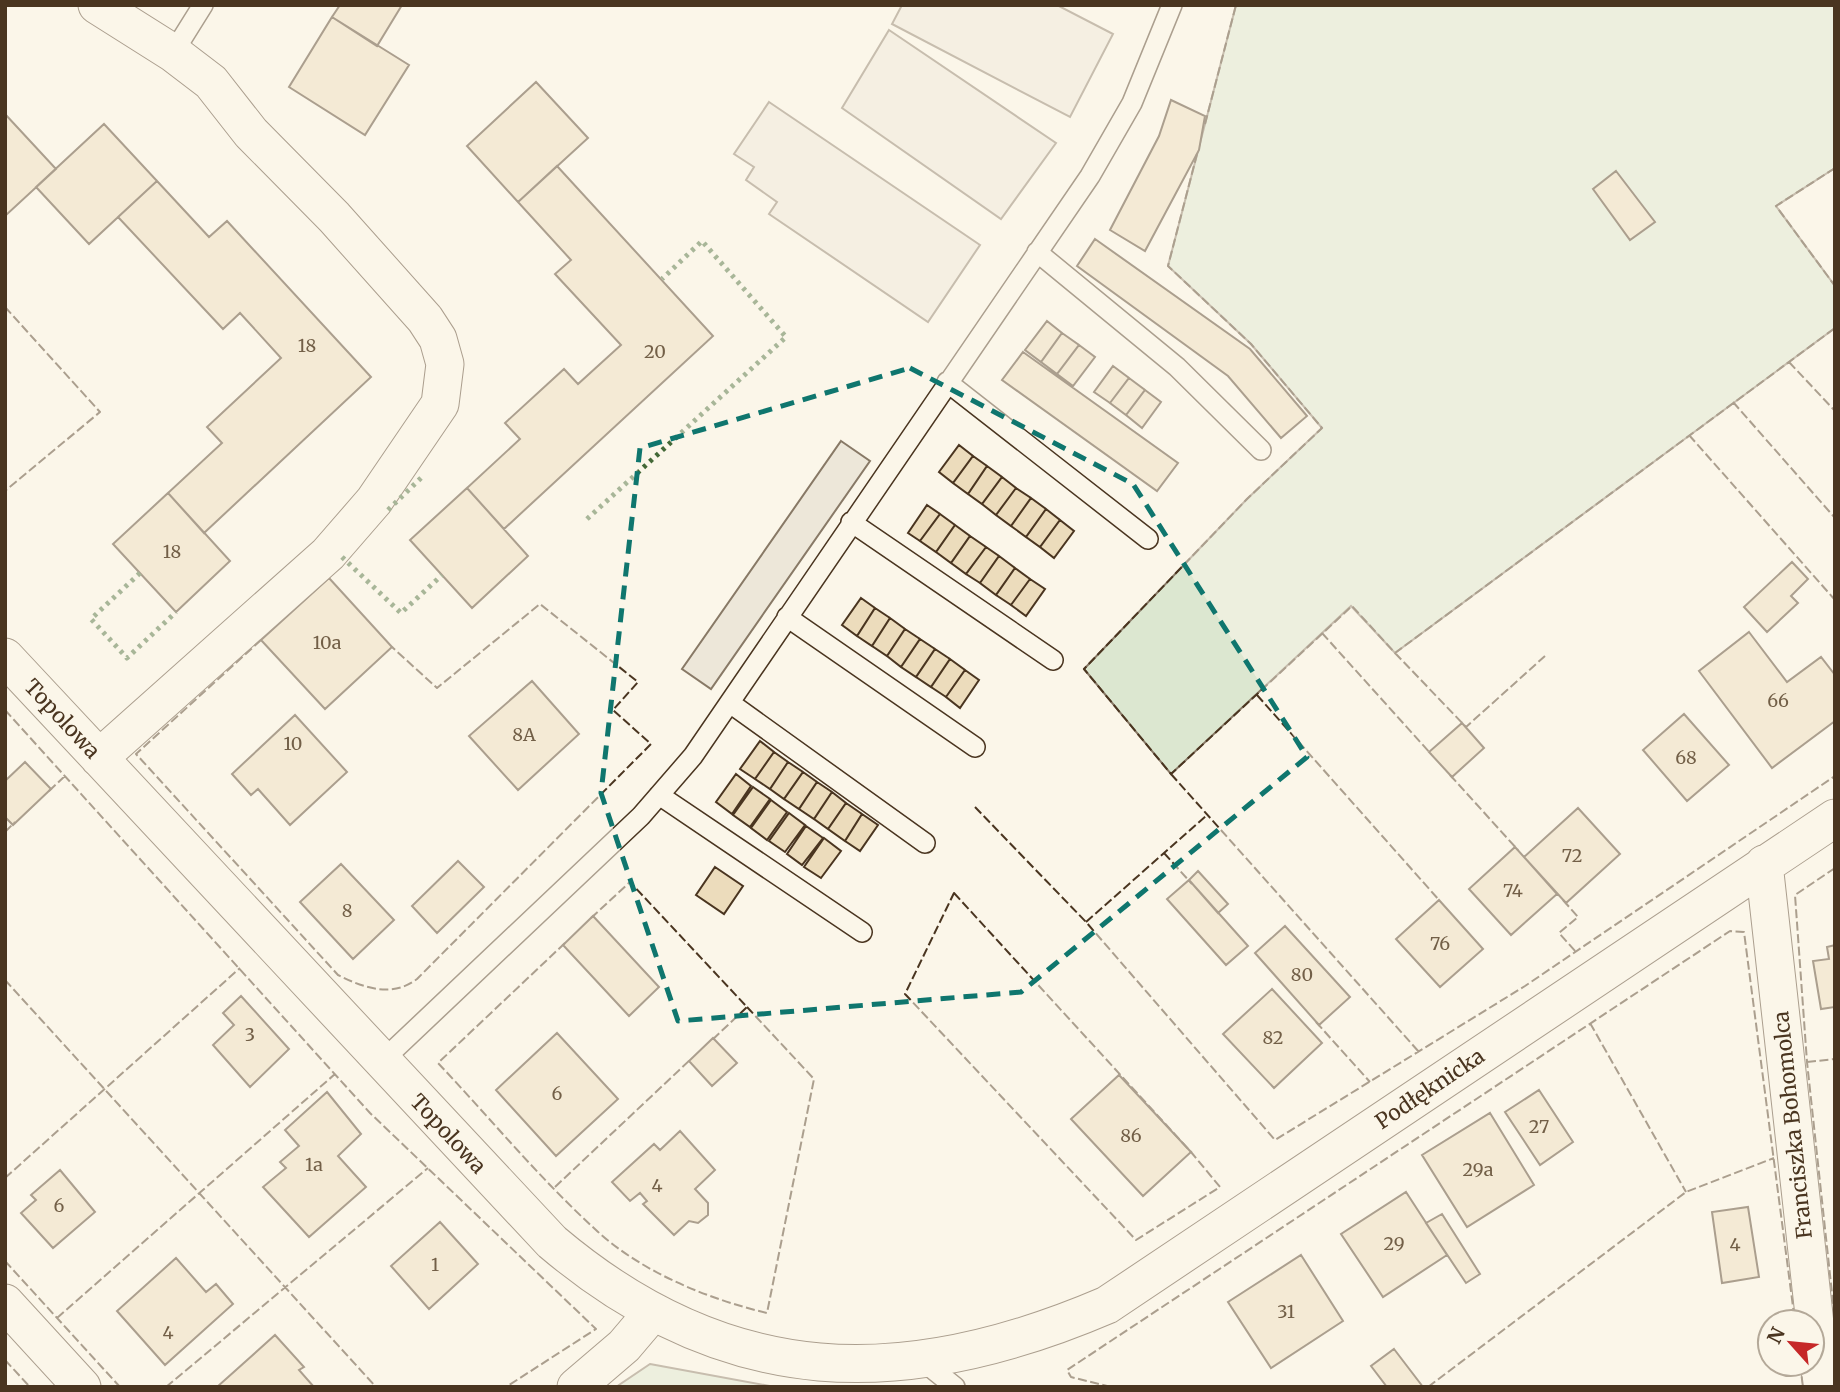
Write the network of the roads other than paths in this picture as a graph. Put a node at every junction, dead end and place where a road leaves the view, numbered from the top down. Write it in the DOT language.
graph roads {
  1 [pos="97,5"];
  2 [pos="203,5"];
  3 [pos="1172,5"];
  4 [pos="173,53"];
  5 [pos="1037,252"];
  6 [pos="947,382"];
  7 [pos="1261,450"];
  8 [pos="851,522"];
  9 [pos="1147,539"];
  10 [pos="787,617"];
  11 [pos="5,657"];
  12 [pos="1053,660"];
  13 [pos="730,703"];
  14 [pos="975,747"];
  15 [pos="99,758"];
  16 [pos="659,795"];
  17 [pos="1835,818"];
  18 [pos="925,843"];
  19 [pos="1765,864"];
  20 [pos="862,932"];
  21 [pos="382,1062"];
  22 [pos="5,1303"];
  23 [pos="652,1313"];
  24 [pos="1017,1345"];
  25 [pos="942,1376"];
  26 [pos="82,1387"];
  27 [pos="576,1387"];
  28 [pos="1822,1387"];
  1 -- 4 [label="street"];
  2 -- 4 [label="lane"];
  3 -- 5 [label="lane"];
  4 -- 15 [label="street"];
  5 -- 6 [label="lane"];
  5 -- 7 [label="lane"];
  6 -- 8 [label="lane"];
  6 -- 9 [label="lane"];
  8 -- 10 [label="lane"];
  8 -- 12 [label="lane"];
  10 -- 13 [label="lane"];
  10 -- 14 [label="lane"];
  11 -- 15 [label="street, Topolowa"];
  13 -- 16 [label="lane"];
  13 -- 18 [label="lane"];
  15 -- 21 [label="street, Topolowa"];
  16 -- 20 [label="lane"];
  16 -- 21 [label="lane"];
  17 -- 19 [label="street, Podłęknicka"];
  19 -- 24 [label="street, Podłęknicka"];
  19 -- 28 [label="street, Franciszka Bohomolca"];
  21 -- 23 [label="street, Topolowa"];
  22 -- 26 [label="street"];
  23 -- 25 [label="street, Topolowa"];
  23 -- 27 [label="street"];
  24 -- 25 [label="street, Topolowa"];
}
